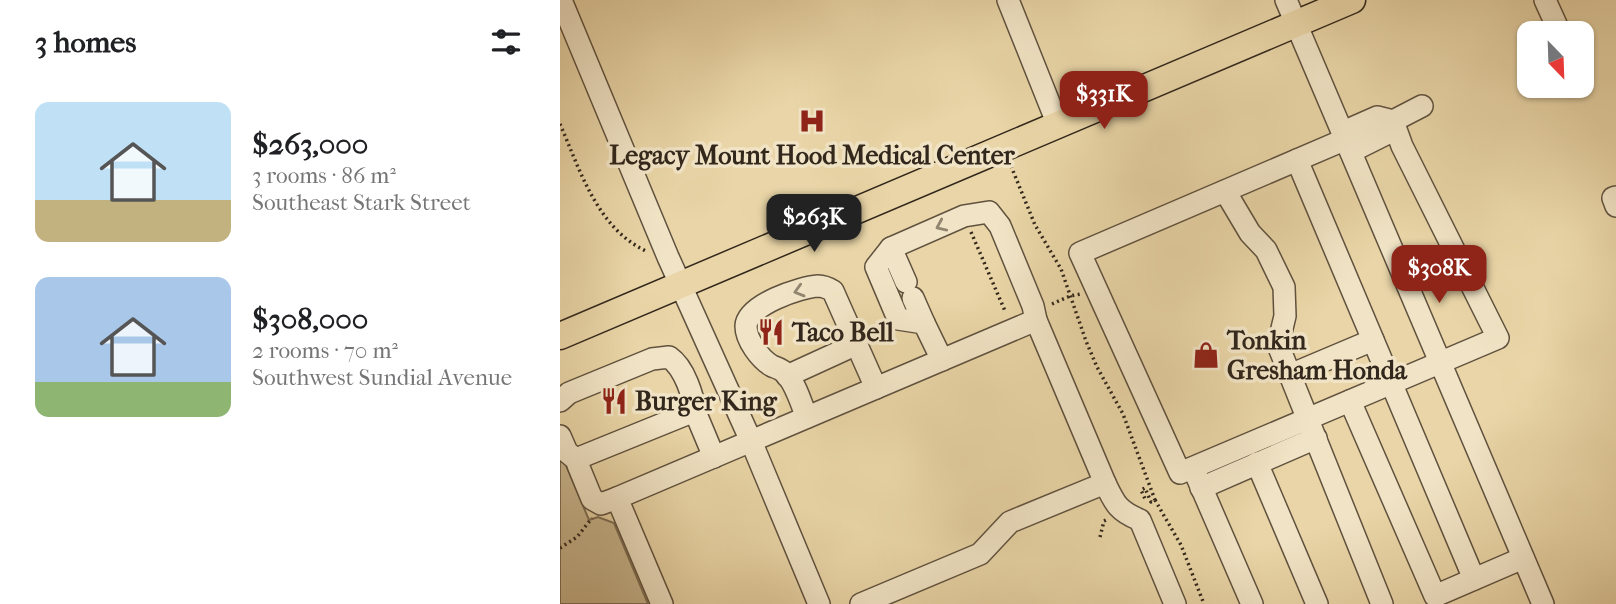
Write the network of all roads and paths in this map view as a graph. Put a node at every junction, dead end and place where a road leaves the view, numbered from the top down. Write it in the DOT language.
graph roads {
  1 [pos="561,0"];
  2 [pos="1008,0"];
  3 [pos="1352,0"];
  4 [pos="1545,0"];
  5 [pos="1292,12"];
  6 [pos="1555,21"];
  7 [pos="1422,106"];
  8 [pos="1393,121"];
  9 [pos="560,124"];
  10 [pos="1058,125"];
  11 [pos="1347,141"];
  12 [pos="1004,148"];
  13 [pos="1297,160"];
  14 [pos="1225,191"];
  15 [pos="1616,197"];
  16 [pos="1616,206"];
  17 [pos="964,215"];
  18 [pos="891,248"];
  19 [pos="668,257"];
  20 [pos="680,285"];
  21 [pos="1005,311"];
  22 [pos="1036,320"];
  23 [pos="924,323"];
  24 [pos="560,335"];
  25 [pos="1373,340"];
  26 [pos="846,349"];
  27 [pos="942,360"];
  28 [pos="1441,363"];
  29 [pos="783,372"];
  30 [pos="1290,375"];
  31 [pos="1391,384"];
  32 [pos="876,388"];
  33 [pos="560,401"];
  34 [pos="1350,401"];
  35 [pos="696,414"];
  36 [pos="807,417"];
  37 [pos="1312,428"];
  38 [pos="560,436"];
  39 [pos="751,441"];
  40 [pos="714,457"];
  41 [pos="578,461"];
  42 [pos="1257,463"];
  43 [pos="1193,468"];
  44 [pos="1105,483"];
  45 [pos="1201,488"];
  46 [pos="1155,500"];
  47 [pos="609,501"];
  48 [pos="1124,513"];
  49 [pos="1100,537"];
  50 [pos="560,548"];
  51 [pos="1523,558"];
  52 [pos="1474,579"];
  53 [pos="662,604"];
  54 [pos="819,604"];
  55 [pos="861,604"];
  56 [pos="1175,604"];
  57 [pos="1204,604"];
  58 [pos="1252,604"];
  59 [pos="1317,604"];
  60 [pos="1381,604"];
  61 [pos="1543,604"];
  1 -- 19 [label="street"];
  2 -- 10 [label="street"];
  3 -- 5 [label="main road"];
  4 -- 6 [label="street"];
  5 -- 10 [label="main road"];
  5 -- 11 [label="street"];
  7 -- 8 [label="street"];
  8 -- 11 [label="street"];
  8 -- 28 [label="street"];
  9 -- 19 [label="path"];
  10 -- 12 [label="main road"];
  11 -- 13 [label="street"];
  11 -- 28 [label="street"];
  12 -- 20 [label="main road"];
  12 -- 46 [label="path"];
  13 -- 14 [label="street"];
  13 -- 25 [label="street"];
  14 -- 30 [label="street"];
  14 -- 43 [label="street"];
  15 -- 16 [label="street"];
  17 -- 18 [label="street, one-way"];
  17 -- 21 [label="path"];
  17 -- 22 [label="street"];
  18 -- 23 [label="street"];
  18 -- 23 [label="street"];
  19 -- 20 [label="street"];
  20 -- 24 [label="main road"];
  20 -- 39 [label="street"];
  22 -- 27 [label="street"];
  22 -- 44 [label="street"];
  23 -- 27 [label="street"];
  25 -- 30 [label="street"];
  25 -- 31 [label="street"];
  26 -- 29 [label="street"];
  27 -- 32 [label="street"];
  28 -- 31 [label="street"];
  28 -- 51 [label="street"];
  32 -- 29 [label="street, one-way"];
  29 -- 36 [label="street"];
  30 -- 37 [label="street"];
  31 -- 34 [label="street"];
  31 -- 52 [label="street"];
  32 -- 36 [label="street"];
  33 -- 35 [label="street"];
  34 -- 37 [label="street"];
  34 -- 52 [label="street"];
  35 -- 40 [label="street"];
  35 -- 41 [label="street"];
  36 -- 39 [label="street"];
  37 -- 42 [label="street"];
  37 -- 43 [label="street"];
  37 -- 60 [label="street"];
  38 -- 41 [label="street"];
  39 -- 40 [label="street"];
  39 -- 54 [label="street"];
  40 -- 47 [label="street"];
  41 -- 47 [label="street"];
  42 -- 45 [label="street"];
  42 -- 59 [label="street"];
  43 -- 45 [label="street"];
  44 -- 48 [label="street"];
  44 -- 55 [label="street"];
  45 -- 58 [label="street"];
  46 -- 48 [label="path"];
  46 -- 57 [label="path"];
  47 -- 50 [label="path"];
  47 -- 53 [label="street"];
  48 -- 49 [label="path"];
  48 -- 56 [label="street"];
  51 -- 52 [label="street"];
  51 -- 61 [label="street"];
}
